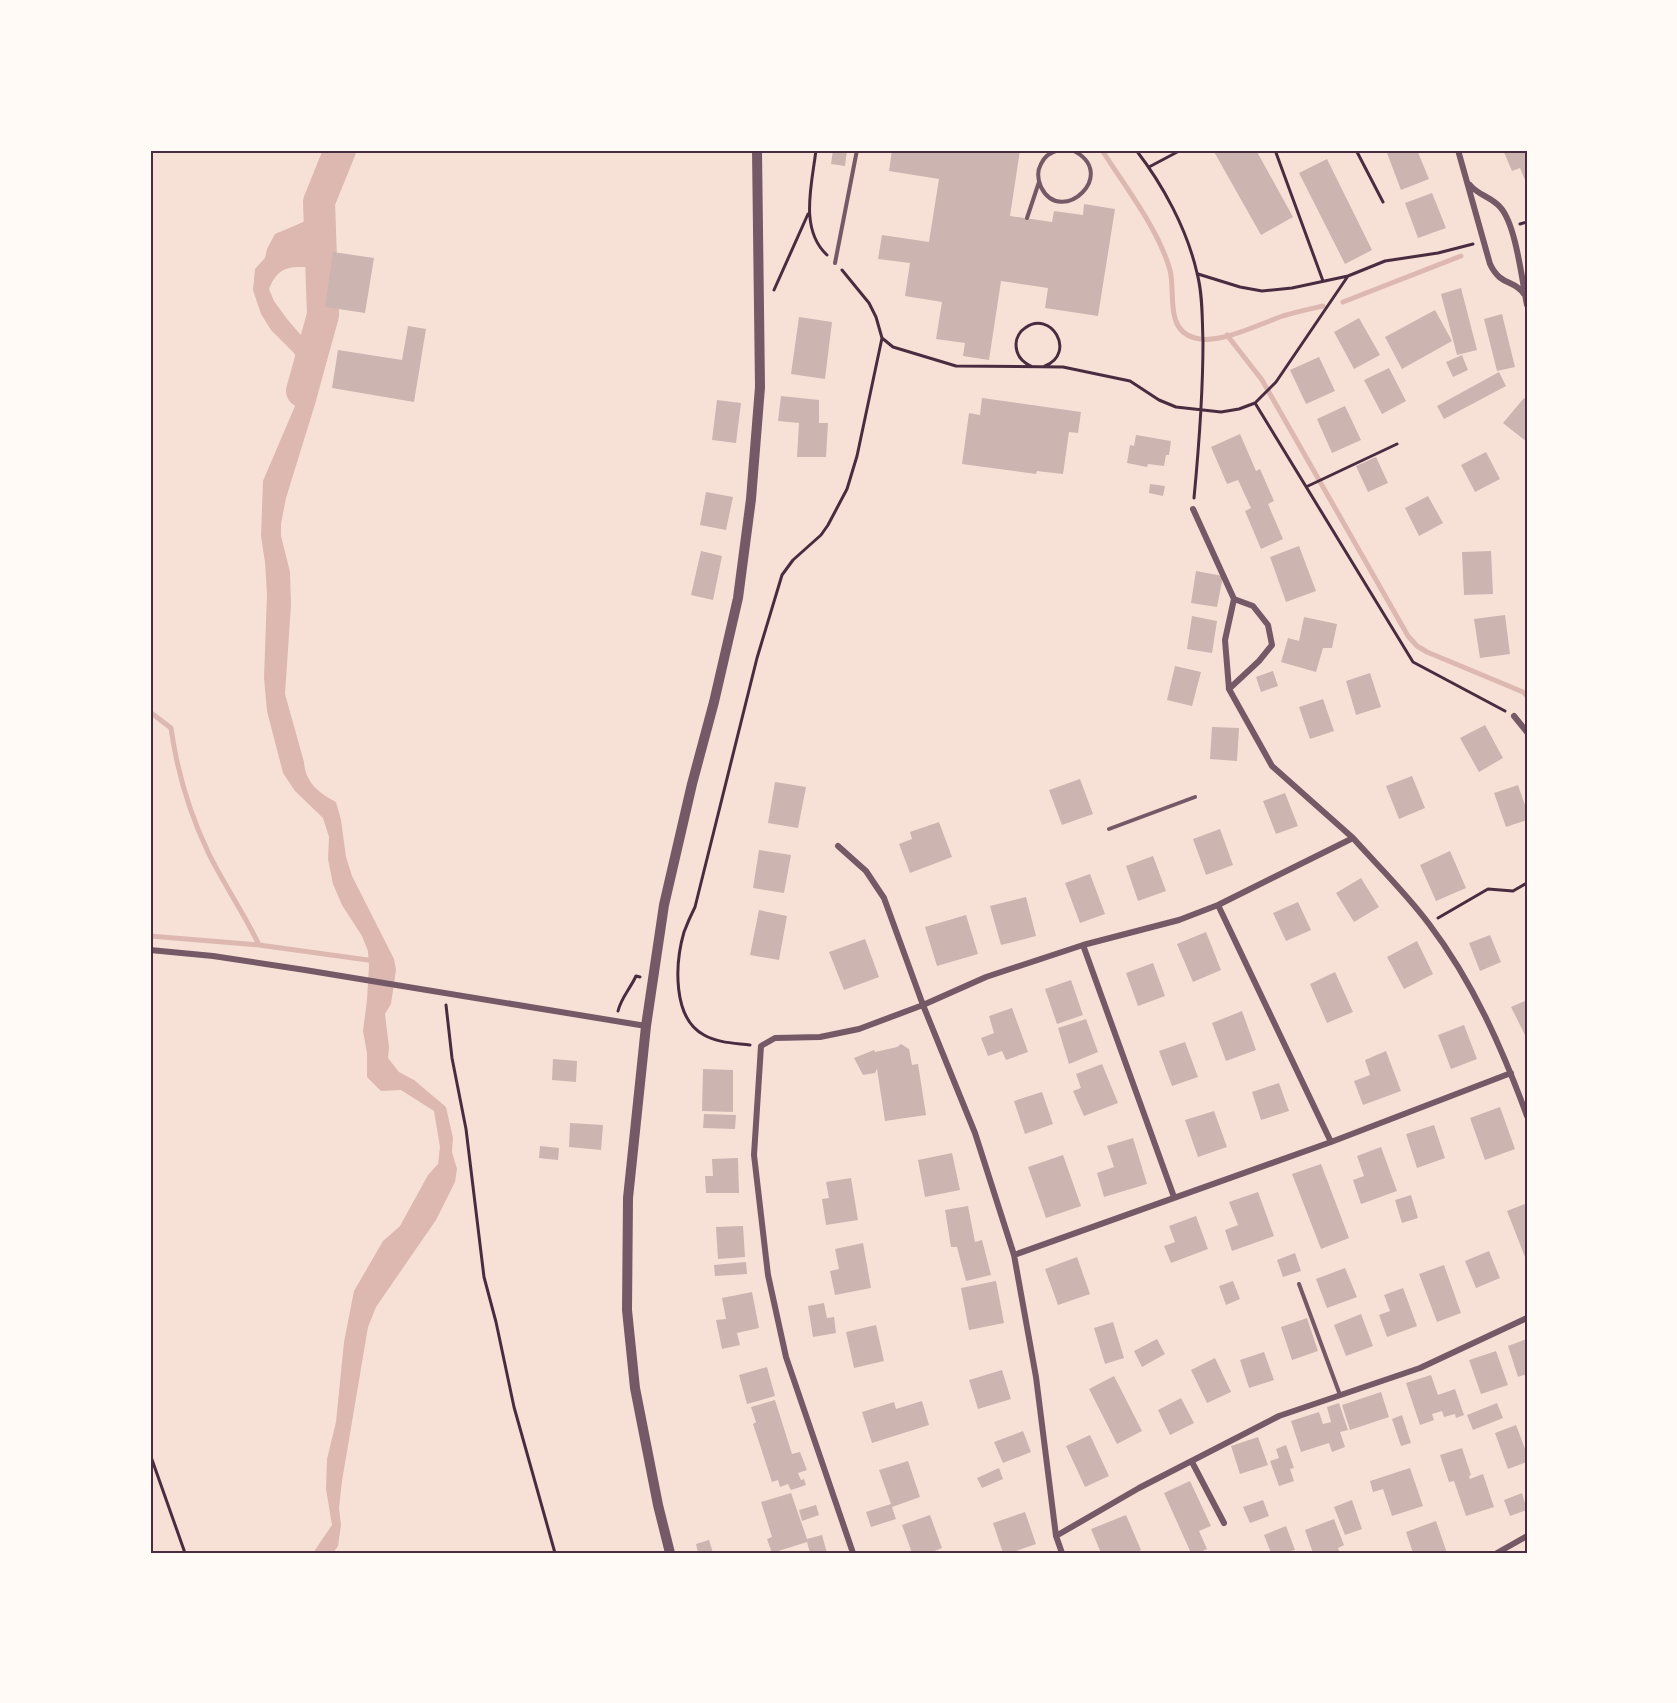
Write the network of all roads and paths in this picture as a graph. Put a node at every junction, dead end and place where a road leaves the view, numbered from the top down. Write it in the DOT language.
graph roads {
  1 [pos="757,150"];
  2 [pos="816,150"];
  3 [pos="857,150"];
  4 [pos="1059,150"];
  5 [pos="1072,150"];
  6 [pos="1136,150"];
  7 [pos="1181,150"];
  8 [pos="1275,150"];
  9 [pos="1356,150"];
  10 [pos="1458,150"];
  11 [pos="1050,152"];
  12 [pos="1149,167"];
  13 [pos="1467,181"];
  14 [pos="1039,182"];
  15 [pos="1383,202"];
  16 [pos="809,213"];
  17 [pos="1027,218"];
  18 [pos="1527,222"];
  19 [pos="1510,227"];
  20 [pos="1483,242"];
  21 [pos="835,263"];
  22 [pos="1198,274"];
  23 [pos="1348,276"];
  24 [pos="1323,280"];
  25 [pos="773,292"];
  26 [pos="1524,294"];
  27 [pos="1527,306"];
  28 [pos="882,338"];
  29 [pos="1036,368"];
  30 [pos="1041,368"];
  31 [pos="1255,403"];
  32 [pos="1202,410"];
  33 [pos="1397,444"];
  34 [pos="1308,486"];
  35 [pos="1193,509"];
  36 [pos="1234,600"];
  37 [pos="1229,689"];
  38 [pos="1514,716"];
  39 [pos="1527,732"];
  40 [pos="1195,797"];
  41 [pos="1109,829"];
  42 [pos="1353,838"];
  43 [pos="838,846"];
  44 [pos="1527,883"];
  45 [pos="1218,905"];
  46 [pos="1429,923"];
  47 [pos="1083,945"];
  48 [pos="150,950"];
  49 [pos="445,1004"];
  50 [pos="923,1005"];
  51 [pos="646,1026"];
  52 [pos="761,1046"];
  53 [pos="1511,1073"];
  54 [pos="1527,1116"];
  55 [pos="1331,1142"];
  56 [pos="1174,1197"];
  57 [pos="1014,1255"];
  58 [pos="1299,1284"];
  59 [pos="1527,1318"];
  60 [pos="1340,1395"];
  61 [pos="150,1454"];
  62 [pos="1192,1462"];
  63 [pos="1224,1523"];
  64 [pos="1056,1536"];
  65 [pos="1527,1536"];
  66 [pos="185,1553"];
  67 [pos="555,1553"];
  68 [pos="670,1553"];
  69 [pos="853,1553"];
  70 [pos="1062,1553"];
  71 [pos="1497,1553"];
  1 -- 51 [label="street"];
  2 -- 16 [label="path"];
  3 -- 21 [label="lane"];
  4 -- 11 [label="lane"];
  5 -- 14 [label="lane"];
  6 -- 12 [label="path"];
  7 -- 12 [label="path"];
  8 -- 24 [label="path"];
  9 -- 15 [label="path"];
  10 -- 13 [label="street"];
  11 -- 14 [label="lane"];
  12 -- 22 [label="path"];
  13 -- 19 [label="street"];
  13 -- 20 [label="street"];
  14 -- 17 [label="lane"];
  16 -- 21 [label="path"];
  16 -- 25 [label="path"];
  18 -- 19 [label="path"];
  19 -- 26 [label="street"];
  20 -- 23 [label="path"];
  20 -- 26 [label="street"];
  21 -- 28 [label="path"];
  22 -- 24 [label="path"];
  22 -- 32 [label="path"];
  23 -- 24 [label="path"];
  23 -- 31 [label="path"];
  26 -- 27 [label="street"];
  28 -- 29 [label="path"];
  28 -- 52 [label="path"];
  29 -- 30 [label="path"];
  29 -- 30 [label="path"];
  30 -- 32 [label="path"];
  31 -- 32 [label="path"];
  31 -- 34 [label="path"];
  32 -- 35 [label="path"];
  33 -- 34 [label="path"];
  34 -- 38 [label="path"];
  35 -- 36 [label="street"];
  36 -- 37 [label="street"];
  36 -- 37 [label="street"];
  37 -- 42 [label="street"];
  38 -- 39 [label="street"];
  40 -- 41 [label="lane"];
  42 -- 45 [label="street"];
  42 -- 46 [label="street"];
  43 -- 50 [label="street"];
  44 -- 46 [label="path"];
  45 -- 47 [label="street"];
  45 -- 55 [label="street"];
  46 -- 53 [label="street"];
  47 -- 50 [label="street"];
  47 -- 56 [label="street"];
  48 -- 51 [label="street"];
  49 -- 67 [label="path"];
  50 -- 52 [label="street"];
  50 -- 57 [label="street"];
  51 -- 68 [label="street"];
  52 -- 69 [label="street"];
  53 -- 54 [label="street"];
  53 -- 55 [label="street"];
  55 -- 56 [label="street"];
  56 -- 57 [label="street"];
  57 -- 64 [label="street"];
  58 -- 60 [label="lane"];
  59 -- 60 [label="street"];
  60 -- 62 [label="street"];
  61 -- 66 [label="path"];
  62 -- 63 [label="street"];
  62 -- 64 [label="street"];
  64 -- 70 [label="street"];
  65 -- 71 [label="street"];
}
